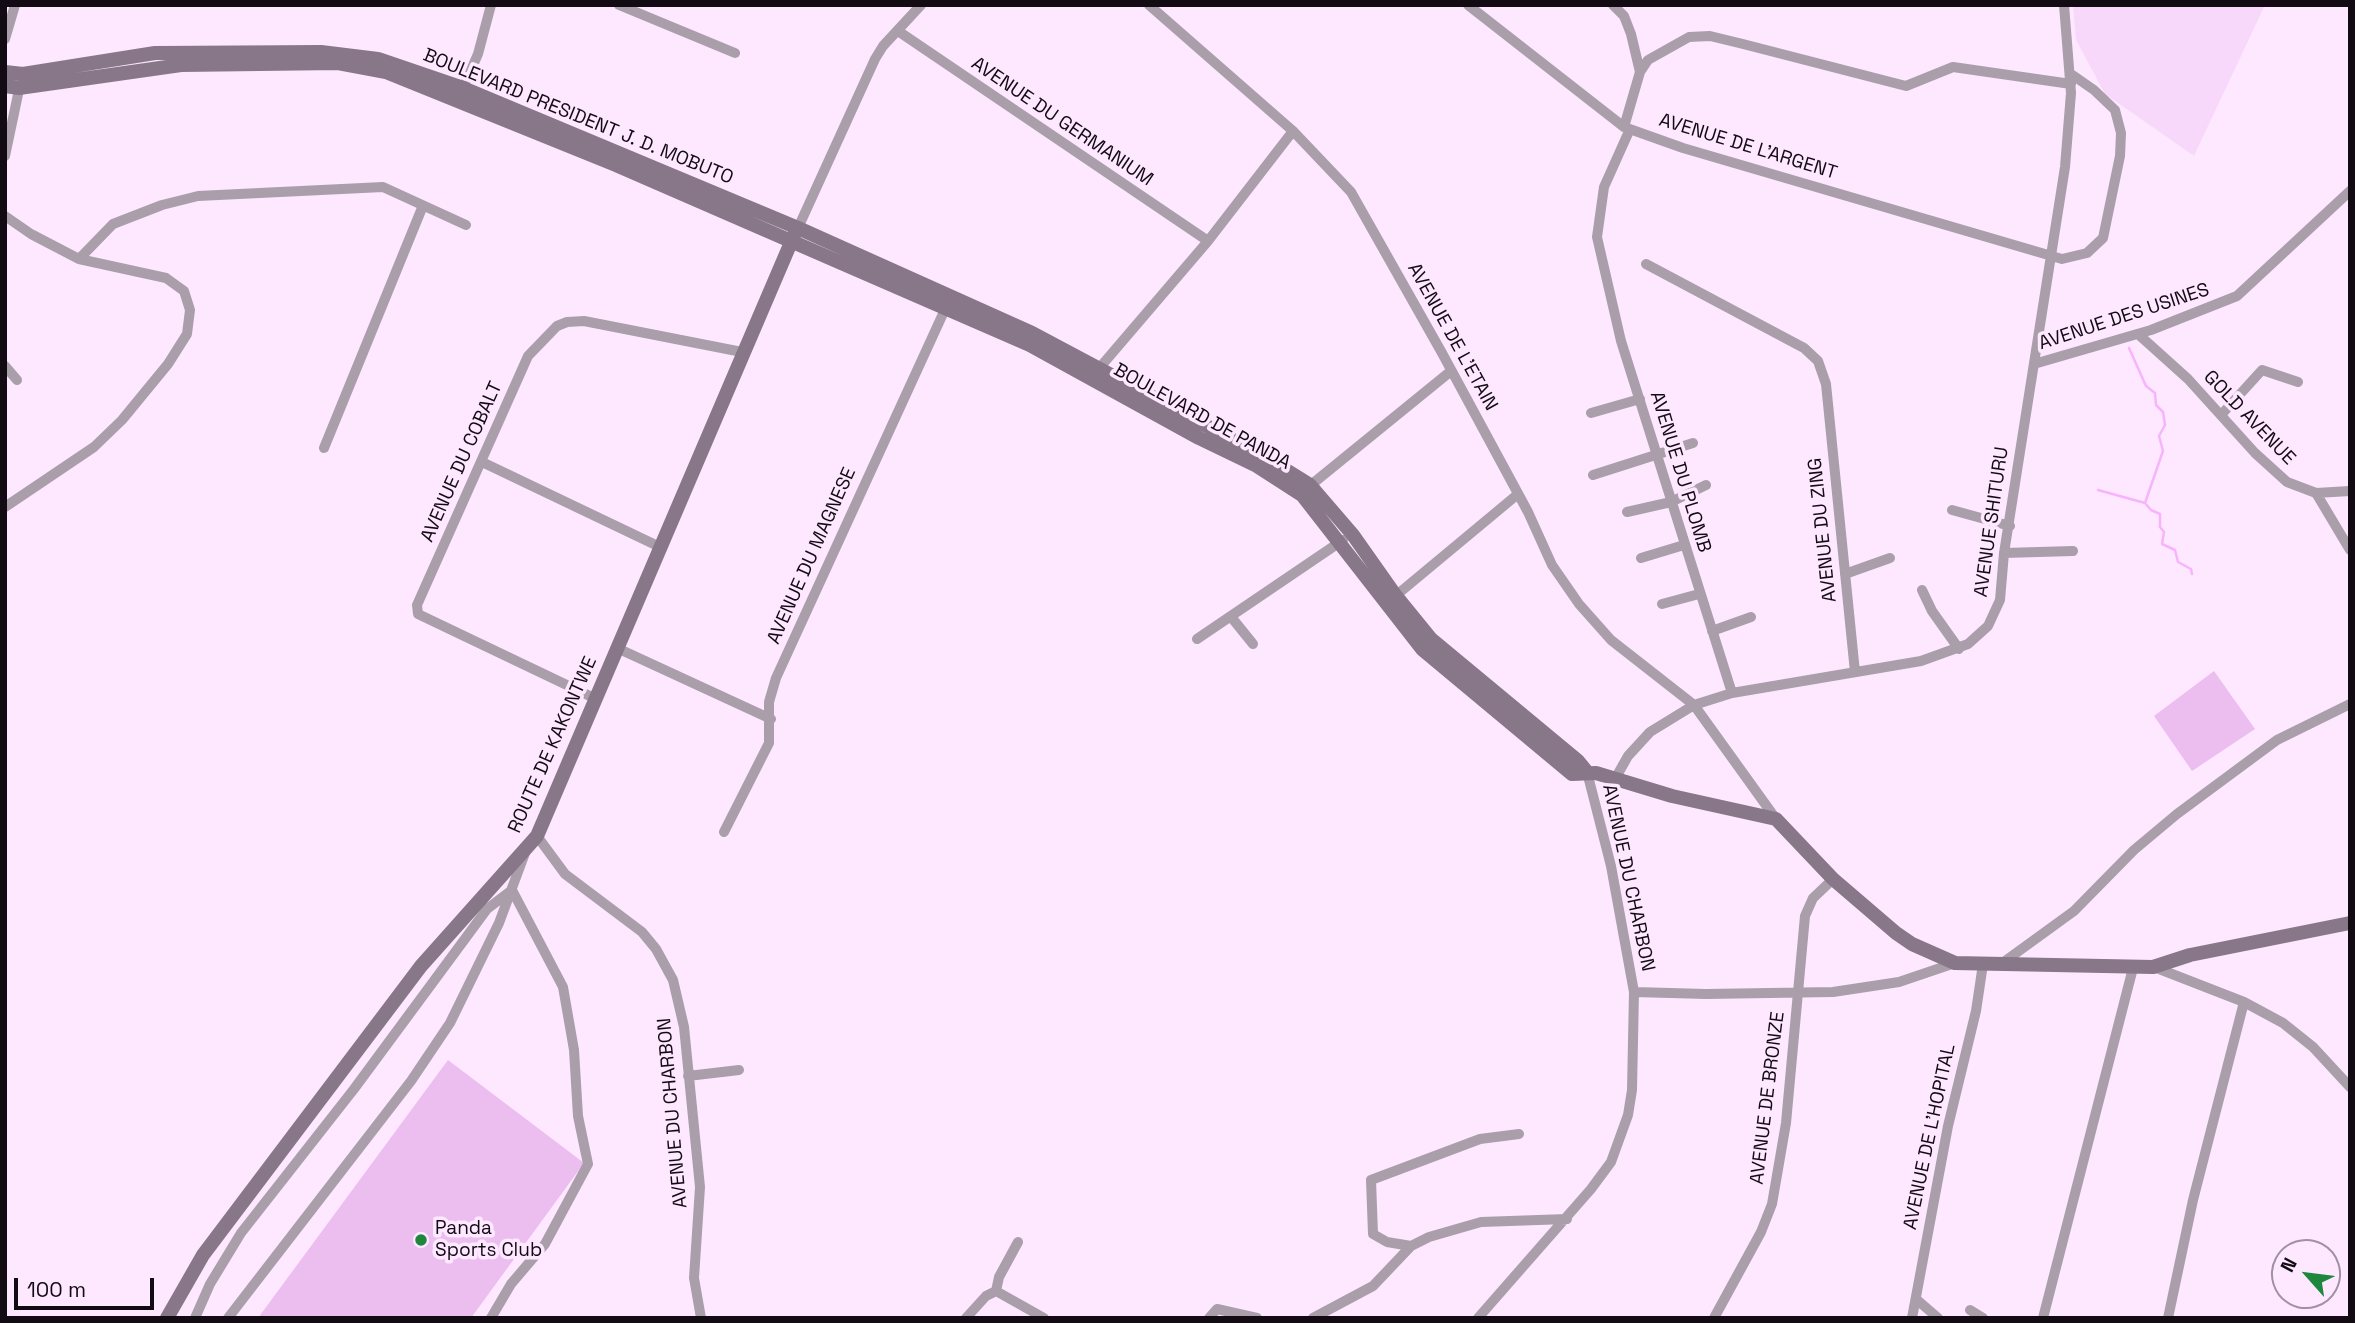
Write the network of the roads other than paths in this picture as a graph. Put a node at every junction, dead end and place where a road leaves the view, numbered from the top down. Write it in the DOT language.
graph roads {
  1 [pos="15,5"];
  2 [pos="619,5"];
  3 [pos="921,5"];
  4 [pos="1149,5"];
  5 [pos="1468,5"];
  6 [pos="1613,5"];
  7 [pos="2064,5"];
  8 [pos="489,6"];
  9 [pos="898,31"];
  10 [pos="5,39"];
  11 [pos="155,53"];
  12 [pos="735,53"];
  13 [pos="156,68"];
  14 [pos="5,72"];
  15 [pos="1640,72"];
  16 [pos="2071,79"];
  17 [pos="16,83"];
  18 [pos="463,88"];
  19 [pos="1627,128"];
  20 [pos="548,130"];
  21 [pos="1293,131"];
  22 [pos="5,156"];
  23 [pos="2350,191"];
  24 [pos="422,208"];
  25 [pos="5,216"];
  26 [pos="466,225"];
  27 [pos="795,234"];
  28 [pos="1208,241"];
  29 [pos="79,258"];
  30 [pos="2051,258"];
  31 [pos="1646,264"];
  32 [pos="948,303"];
  33 [pos="2138,334"];
  34 [pos="742,352"];
  35 [pos="2034,364"];
  36 [pos="5,366"];
  37 [pos="1451,371"];
  38 [pos="1095,373"];
  39 [pos="17,380"];
  40 [pos="2298,382"];
  41 [pos="1640,398"];
  42 [pos="1591,413"];
  43 [pos="2221,415"];
  44 [pos="1693,443"];
  45 [pos="324,448"];
  46 [pos="1657,456"];
  47 [pos="482,462"];
  48 [pos="1592,475"];
  49 [pos="1706,485"];
  50 [pos="1306,490"];
  51 [pos="2350,491"];
  52 [pos="2316,493"];
  53 [pos="1518,494"];
  54 [pos="1671,502"];
  55 [pos="5,507"];
  56 [pos="1952,510"];
  57 [pos="1627,512"];
  58 [pos="2010,526"];
  59 [pos="1353,535"];
  60 [pos="1337,542"];
  61 [pos="1684,545"];
  62 [pos="662,548"];
  63 [pos="2350,550"];
  64 [pos="2073,551"];
  65 [pos="2004,553"];
  66 [pos="1641,558"];
  67 [pos="1890,558"];
  68 [pos="1845,574"];
  69 [pos="1922,590"];
  70 [pos="1699,594"];
  71 [pos="1390,600"];
  72 [pos="1662,604"];
  73 [pos="1751,617"];
  74 [pos="1232,618"];
  75 [pos="1712,631"];
  76 [pos="1197,639"];
  77 [pos="1253,644"];
  78 [pos="617,648"];
  79 [pos="1959,649"];
  80 [pos="1855,672"];
  81 [pos="1732,693"];
  82 [pos="594,698"];
  83 [pos="2350,704"];
  84 [pos="1694,705"];
  85 [pos="771,719"];
  86 [pos="1587,772"];
  87 [pos="1615,779"];
  88 [pos="1776,819"];
  89 [pos="724,832"];
  90 [pos="537,836"];
  91 [pos="525,852"];
  92 [pos="1833,879"];
  93 [pos="512,890"];
  94 [pos="2350,923"];
  95 [pos="1955,963"];
  96 [pos="1983,964"];
  97 [pos="2000,964"];
  98 [pos="2153,967"];
  99 [pos="2133,968"];
  100 [pos="1634,992"];
  101 [pos="1798,994"];
  102 [pos="2244,1002"];
  103 [pos="739,1070"];
  104 [pos="688,1076"];
  105 [pos="2350,1087"];
  106 [pos="1519,1134"];
  107 [pos="1567,1219"];
  108 [pos="1018,1242"];
  109 [pos="1411,1246"];
  110 [pos="996,1290"];
  111 [pos="1916,1299"];
  112 [pos="1970,1310"];
  113 [pos="697,1317"];
  114 [pos="167,1318"];
  115 [pos="195,1318"];
  116 [pos="228,1318"];
  117 [pos="491,1318"];
  118 [pos="966,1318"];
  119 [pos="1044,1318"];
  120 [pos="1209,1318"];
  121 [pos="1257,1318"];
  122 [pos="1313,1318"];
  123 [pos="1478,1318"];
  124 [pos="1714,1318"];
  125 [pos="1912,1318"];
  126 [pos="1938,1318"];
  127 [pos="1983,1318"];
  128 [pos="2043,1318"];
  129 [pos="2168,1318"];
  1 -- 10 [label="street"];
  2 -- 12 [label="street"];
  3 -- 9 [label="street"];
  4 -- 21 [label="street, AVENUE DE L'ETAIN"];
  5 -- 19 [label="street, AVENUE DE L'ARGENT"];
  6 -- 15 [label="street"];
  7 -- 16 [label="street, AVENUE SHITURU"];
  8 -- 18 [label="street"];
  9 -- 27 [label="street"];
  9 -- 28 [label="street, AVENUE DU GERMANIUM"];
  11 -- 13 [label="street"];
  11 -- 17 [label="street, BOULEVARD PRESIDENT J. D. MOBUTO"];
  11 -- 18 [label="street, BOULEVARD PRESIDENT J. D. MOBUTO"];
  13 -- 17 [label="street, BOULEVARD PRESIDENT J. D. MOBUTO"];
  13 -- 20 [label="street, BOULEVARD PRESIDENT J. D. MOBUTO"];
  14 -- 17 [label="street, BOULEVARD PRESIDENT J. D. MOBUTO"];
  15 -- 16 [label="street"];
  15 -- 19 [label="street, AVENUE DU PLOMB"];
  16 -- 30 [label="street, AVENUE SHITURU"];
  16 -- 30 [label="street"];
  17 -- 22 [label="street"];
  18 -- 20 [label="street, BOULEVARD PRESIDENT J. D. MOBUTO"];
  19 -- 30 [label="street, AVENUE DE L'ARGENT"];
  19 -- 41 [label="street, AVENUE DU PLOMB"];
  20 -- 27 [label="street, BOULEVARD PRESIDENT J. D. MOBUTO"];
  21 -- 28 [label="street"];
  21 -- 37 [label="street, AVENUE DE L'ETAIN"];
  23 -- 33 [label="street, AVENUE DES USINES"];
  24 -- 26 [label="street"];
  24 -- 29 [label="street"];
  24 -- 45 [label="street"];
  25 -- 29 [label="street"];
  27 -- 32 [label="street, BOULEVARD DE PANDA"];
  27 -- 34 [label="street, ROUTE DE KAKONTWE"];
  28 -- 38 [label="street"];
  29 -- 55 [label="street"];
  30 -- 35 [label="street, AVENUE SHITURU"];
  31 -- 68 [label="street, AVENUE DU ZING"];
  32 -- 38 [label="street, BOULEVARD DE PANDA"];
  32 -- 85 [label="street, AVENUE DU MAGNESE"];
  33 -- 35 [label="street, AVENUE DES USINES"];
  33 -- 43 [label="street, GOLD AVENUE"];
  34 -- 47 [label="street, AVENUE DU COBALT"];
  34 -- 62 [label="street, ROUTE DE KAKONTWE"];
  35 -- 58 [label="street, AVENUE SHITURU"];
  36 -- 39 [label="street"];
  37 -- 50 [label="street"];
  37 -- 53 [label="street, AVENUE DE L'ETAIN"];
  38 -- 50 [label="street, BOULEVARD DE PANDA"];
  40 -- 43 [label="street"];
  41 -- 42 [label="street"];
  41 -- 46 [label="street, AVENUE DU PLOMB"];
  43 -- 52 [label="street, GOLD AVENUE"];
  44 -- 46 [label="street"];
  46 -- 48 [label="street"];
  46 -- 54 [label="street, AVENUE DU PLOMB"];
  47 -- 62 [label="street"];
  47 -- 82 [label="street, AVENUE DU COBALT"];
  49 -- 54 [label="street"];
  50 -- 59 [label="street, BOULEVARD DE PANDA"];
  50 -- 60 [label="street, BOULEVARD DE PANDA"];
  51 -- 52 [label="street, GOLD AVENUE"];
  52 -- 63 [label="street"];
  53 -- 71 [label="street"];
  53 -- 84 [label="street, AVENUE DE L'ETAIN"];
  54 -- 57 [label="street"];
  54 -- 61 [label="street, AVENUE DU PLOMB"];
  56 -- 58 [label="street"];
  58 -- 65 [label="street, AVENUE SHITURU"];
  59 -- 60 [label="street"];
  59 -- 71 [label="street, BOULEVARD DE PANDA"];
  60 -- 71 [label="street, BOULEVARD DE PANDA"];
  60 -- 74 [label="street"];
  61 -- 66 [label="street"];
  61 -- 70 [label="street, AVENUE DU PLOMB"];
  62 -- 78 [label="street, ROUTE DE KAKONTWE"];
  64 -- 65 [label="street"];
  65 -- 79 [label="street, AVENUE SHITURU"];
  67 -- 68 [label="street"];
  68 -- 80 [label="street, AVENUE DU ZING"];
  69 -- 79 [label="street"];
  70 -- 72 [label="street"];
  70 -- 75 [label="street, AVENUE DU PLOMB"];
  71 -- 86 [label="street, BOULEVARD DE PANDA"];
  73 -- 75 [label="street"];
  74 -- 76 [label="street"];
  74 -- 77 [label="street"];
  75 -- 81 [label="street, AVENUE DU PLOMB"];
  78 -- 82 [label="street, ROUTE DE KAKONTWE"];
  78 -- 85 [label="street"];
  79 -- 80 [label="street, AVENUE SHITURU"];
  80 -- 81 [label="street, AVENUE SHITURU"];
  81 -- 84 [label="street, AVENUE SHITURU"];
  82 -- 90 [label="street, ROUTE DE KAKONTWE"];
  83 -- 97 [label="street"];
  84 -- 87 [label="street, AVENUE SHITURU"];
  84 -- 88 [label="street, AVENUE DE L'ETAIN"];
  85 -- 89 [label="street, AVENUE DU MAGNESE"];
  86 -- 87 [label="street, BOULEVARD DE PANDA"];
  86 -- 100 [label="street, AVENUE DU CHARBON"];
  87 -- 88 [label="street, BOULEVARD DE PANDA"];
  88 -- 92 [label="street"];
  90 -- 91 [label="street, ROUTE DE KAKONTWE"];
  90 -- 104 [label="street, AVENUE DU CHARBON"];
  91 -- 93 [label="street"];
  91 -- 114 [label="street, ROUTE DE KAKONTWE"];
  92 -- 95 [label="street"];
  92 -- 101 [label="street, AVENUE DE BRONZE"];
  93 -- 115 [label="street"];
  93 -- 116 [label="street"];
  93 -- 117 [label="street"];
  94 -- 98 [label="street"];
  95 -- 96 [label="street"];
  95 -- 101 [label="street"];
  96 -- 97 [label="street"];
  96 -- 111 [label="street, AVENUE DE L'HOPITAL"];
  97 -- 99 [label="street"];
  98 -- 99 [label="street"];
  98 -- 102 [label="street"];
  99 -- 128 [label="street"];
  100 -- 101 [label="street"];
  100 -- 107 [label="street, AVENUE DU CHARBON"];
  101 -- 124 [label="street, AVENUE DE BRONZE"];
  102 -- 105 [label="street"];
  102 -- 129 [label="street"];
  103 -- 104 [label="street"];
  104 -- 113 [label="street, AVENUE DU CHARBON"];
  106 -- 109 [label="street"];
  107 -- 109 [label="street"];
  107 -- 123 [label="street, AVENUE DU CHARBON"];
  108 -- 110 [label="street"];
  109 -- 122 [label="street"];
  110 -- 118 [label="street"];
  110 -- 119 [label="street"];
  111 -- 125 [label="street, AVENUE DE L'HOPITAL"];
  111 -- 126 [label="street"];
  112 -- 127 [label="street"];
  120 -- 121 [label="street"];
}
